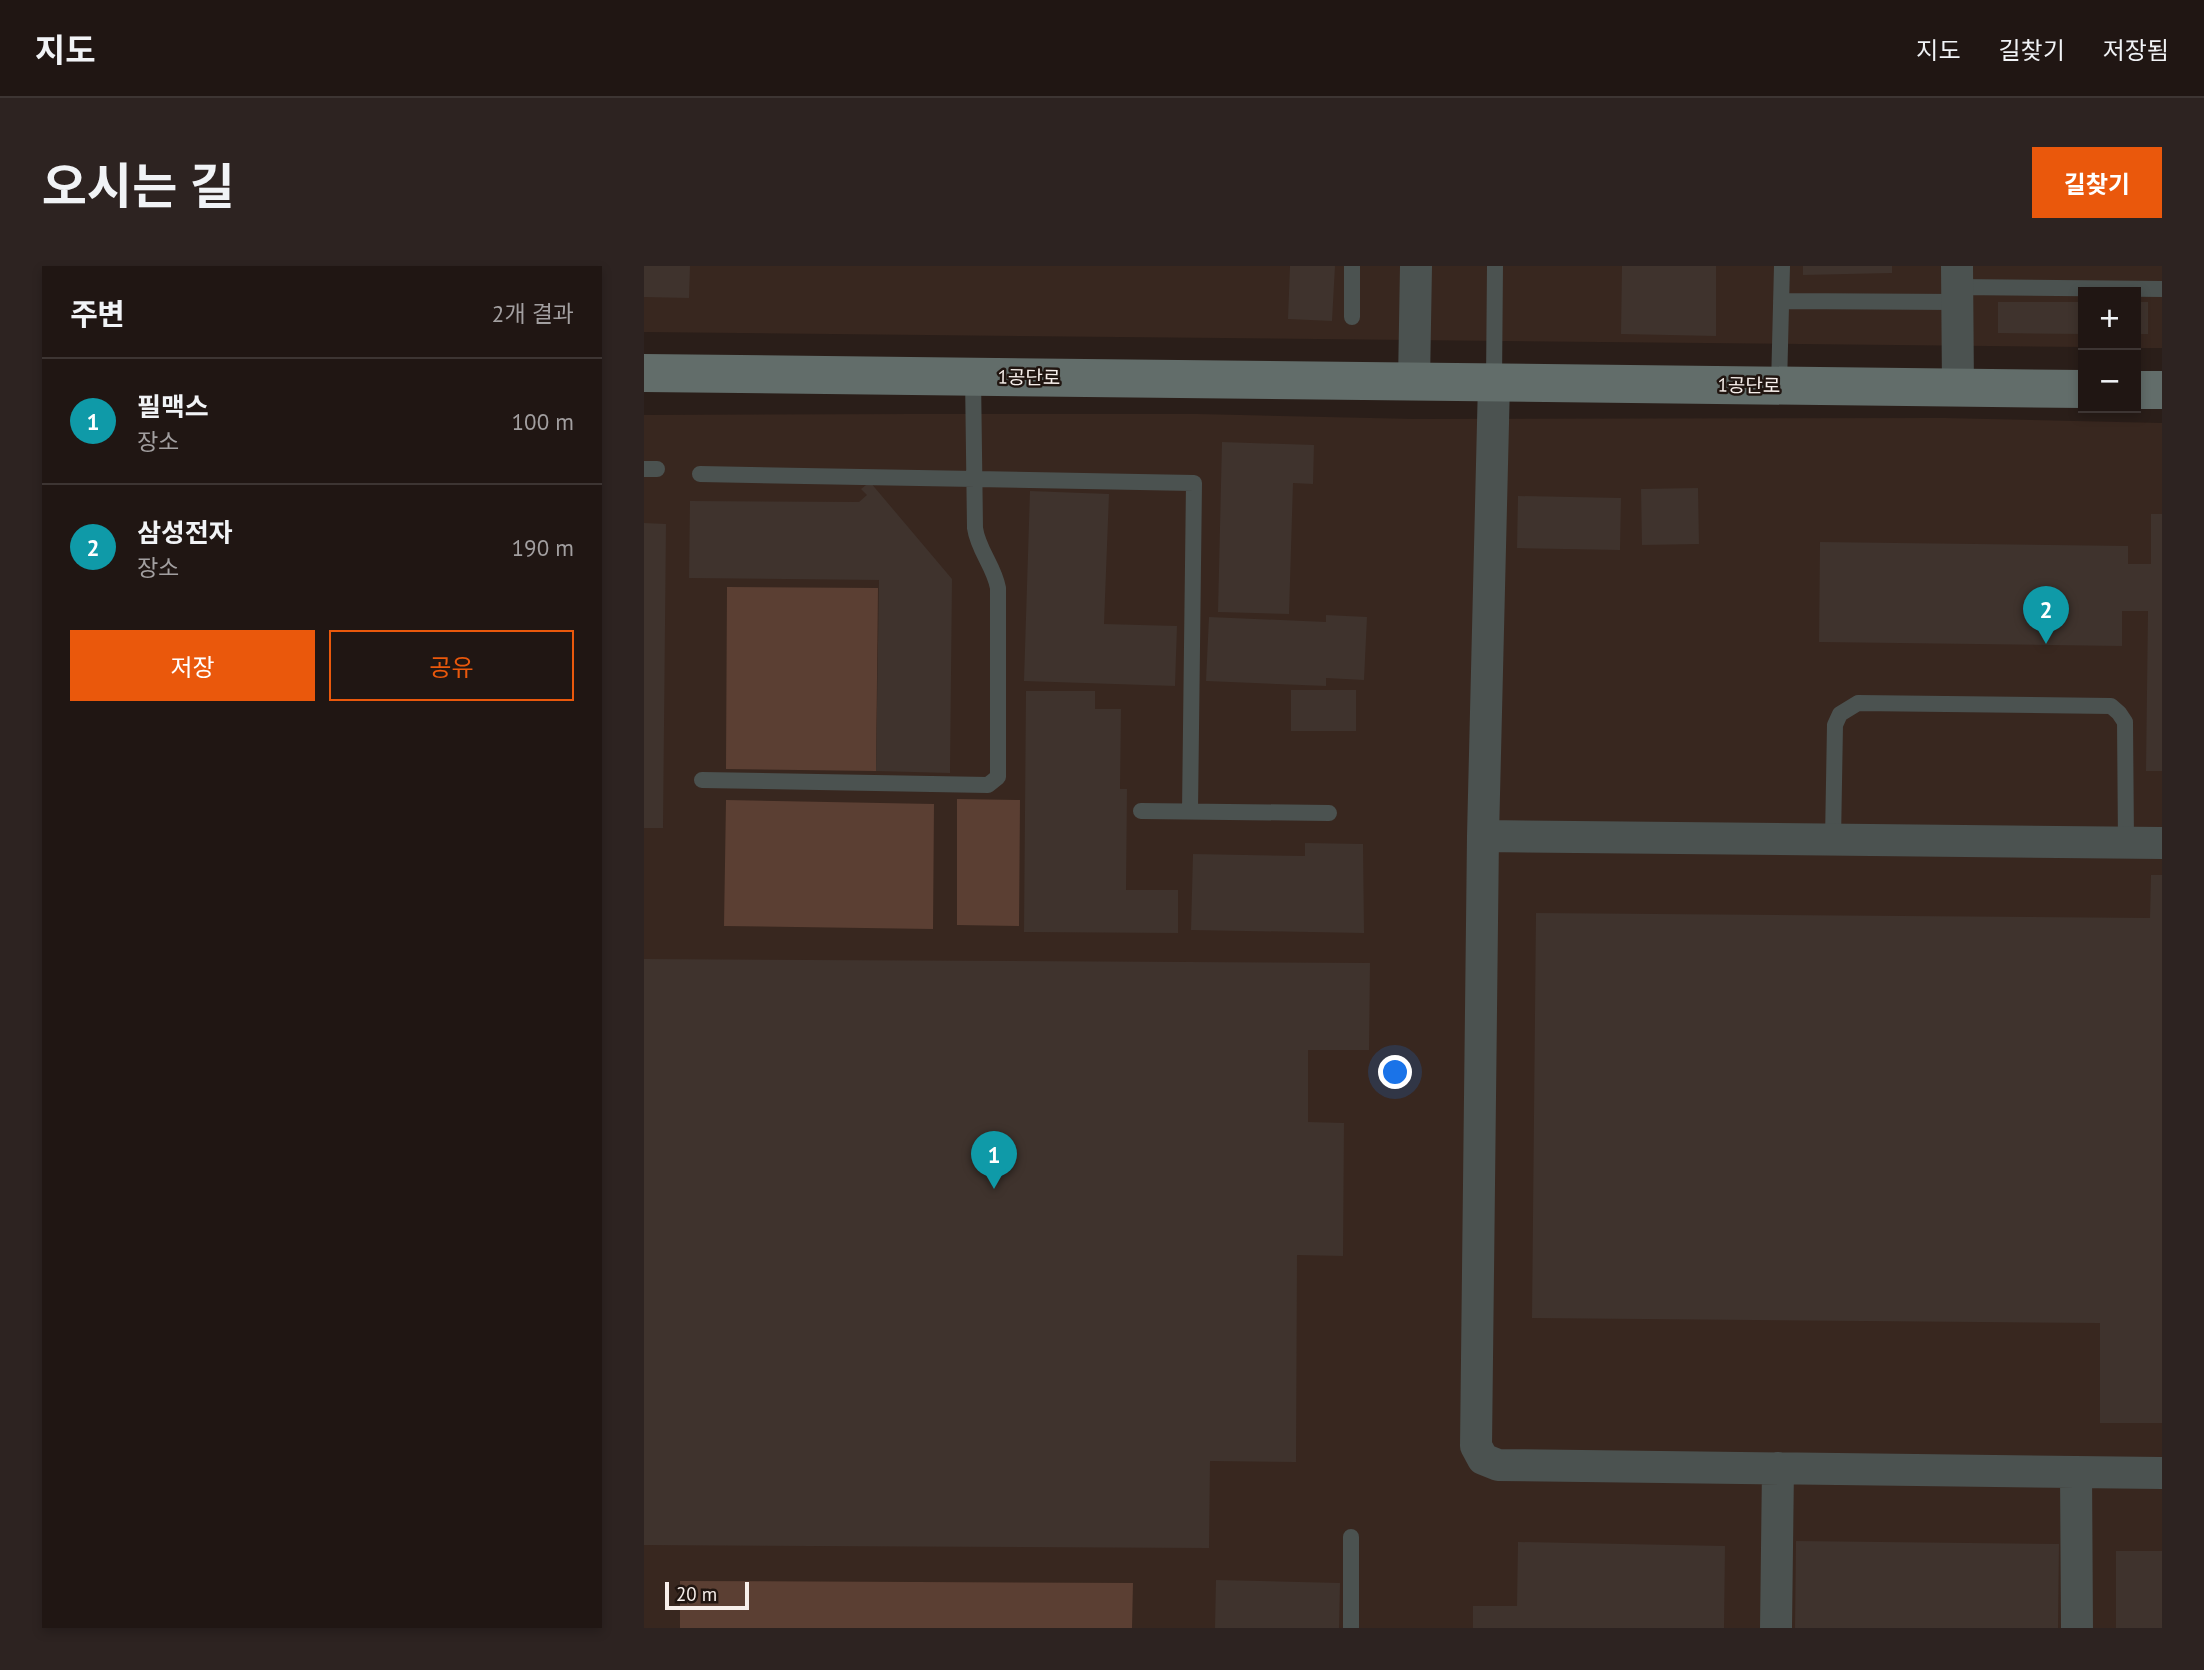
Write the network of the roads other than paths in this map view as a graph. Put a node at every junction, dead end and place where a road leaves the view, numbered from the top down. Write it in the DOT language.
graph roads {
  1 [pos="1352,266"];
  2 [pos="1416,266"];
  3 [pos="1495,266"];
  4 [pos="1782,266"];
  5 [pos="1957,285"];
  6 [pos="2162,289"];
  7 [pos="1781,301"];
  8 [pos="1352,317"];
  9 [pos="644,373"];
  10 [pos="973,376"];
  11 [pos="1414,382"];
  12 [pos="1494,382"];
  13 [pos="1779,386"];
  14 [pos="1958,388"];
  15 [pos="2078,389"];
  16 [pos="2141,390"];
  17 [pos="2162,390"];
  18 [pos="700,474"];
  19 [pos="974,479"];
  20 [pos="702,780"];
  21 [pos="1140,811"];
  22 [pos="1190,811"];
  23 [pos="1329,813"];
  24 [pos="1483,836"];
  25 [pos="1833,840"];
  26 [pos="2126,842"];
  27 [pos="2162,843"];
  28 [pos="1777,1468"];
  29 [pos="2076,1472"];
  30 [pos="2162,1473"];
  31 [pos="1351,1538"];
  32 [pos="1352,1628"];
  33 [pos="1776,1628"];
  34 [pos="2077,1628"];
  1 -- 8 [label="lane"];
  2 -- 11 [label="street"];
  3 -- 12 [label="lane"];
  4 -- 7 [label="lane"];
  5 -- 6 [label="lane"];
  5 -- 7 [label="lane"];
  5 -- 14 [label="street"];
  7 -- 13 [label="lane"];
  9 -- 10 [label="street, 1공단로"];
  10 -- 11 [label="street, 1공단로"];
  10 -- 19 [label="lane"];
  11 -- 12 [label="street, 1공단로"];
  12 -- 13 [label="street, 1공단로"];
  12 -- 24 [label="street"];
  13 -- 14 [label="street, 1공단로"];
  14 -- 15 [label="street, 1공단로"];
  16 -- 17 [label="street"];
  18 -- 19 [label="lane"];
  19 -- 20 [label="lane"];
  19 -- 22 [label="lane"];
  21 -- 22 [label="lane"];
  22 -- 23 [label="lane"];
  24 -- 25 [label="street"];
  24 -- 28 [label="street"];
  25 -- 26 [label="street"];
  25 -- 26 [label="lane"];
  26 -- 27 [label="street"];
  28 -- 29 [label="street"];
  28 -- 33 [label="street"];
  29 -- 30 [label="street"];
  29 -- 34 [label="street"];
  31 -- 32 [label="lane"];
}
